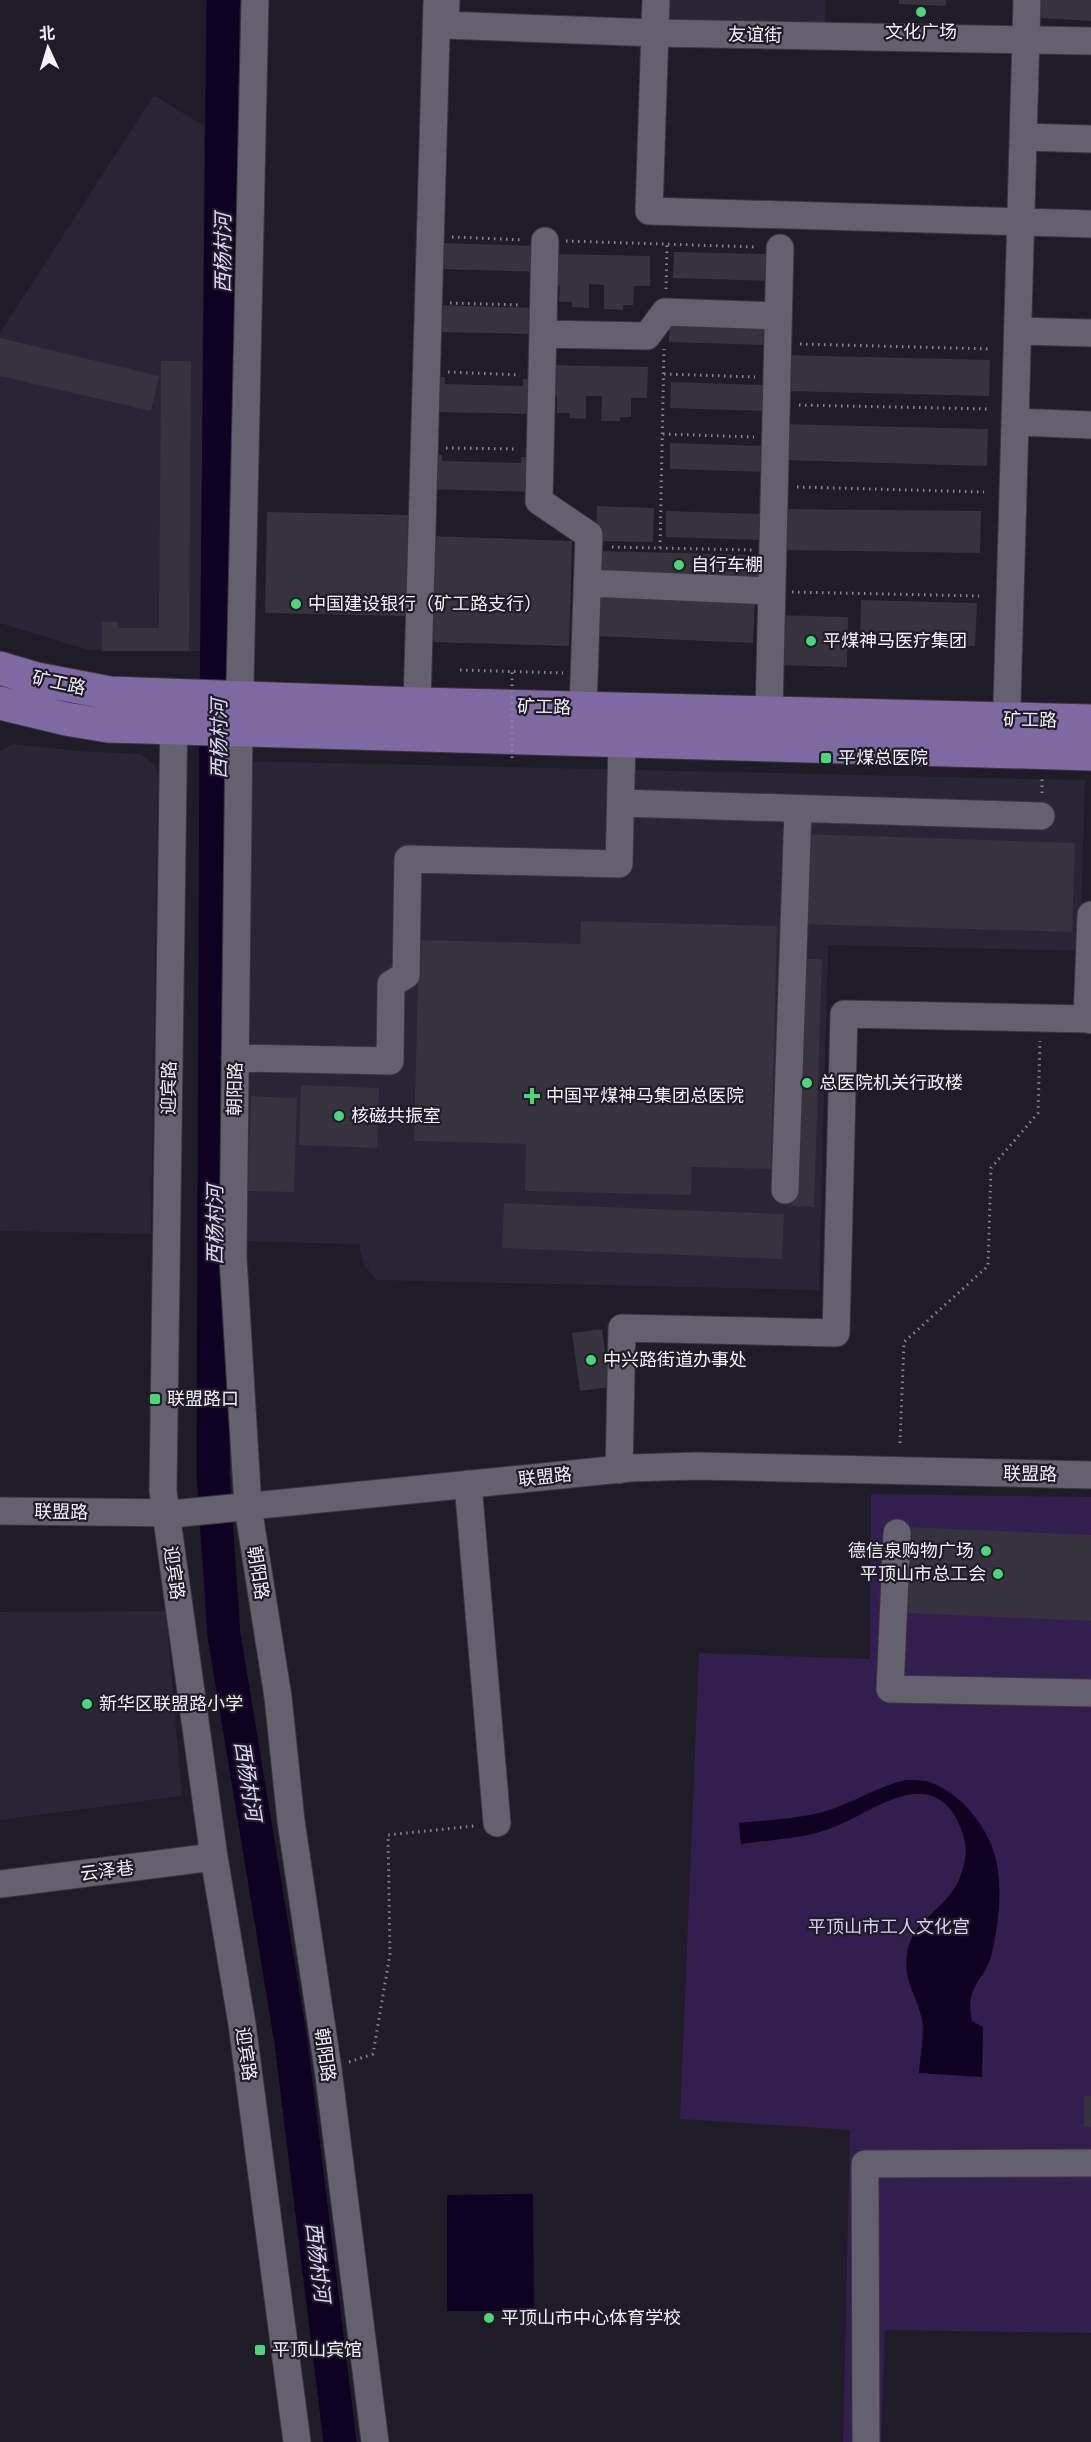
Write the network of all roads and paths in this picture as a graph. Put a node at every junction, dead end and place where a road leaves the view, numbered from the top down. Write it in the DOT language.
graph roads {
  1 [pos="255,0"];
  2 [pos="656,0"];
  3 [pos="1028,0"];
  4 [pos="441,1"];
  5 [pos="655,33"];
  6 [pos="1026,40"];
  7 [pos="1091,41"];
  8 [pos="1024,137"];
  9 [pos="1091,139"];
  10 [pos="1022,221"];
  11 [pos="1091,224"];
  12 [pos="449,237"];
  13 [pos="545,241"];
  14 [pos="667,244"];
  15 [pos="780,248"];
  16 [pos="445,303"];
  17 [pos="544,306"];
  18 [pos="665,312"];
  19 [pos="778,316"];
  20 [pos="1018,331"];
  21 [pos="1091,333"];
  22 [pos="543,334"];
  23 [pos="778,344"];
  24 [pos="992,349"];
  25 [pos="443,372"];
  26 [pos="664,374"];
  27 [pos="543,375"];
  28 [pos="777,377"];
  29 [pos="776,404"];
  30 [pos="987,409"];
  31 [pos="1016,422"];
  32 [pos="1091,425"];
  33 [pos="663,434"];
  34 [pos="776,437"];
  35 [pos="442,448"];
  36 [pos="541,450"];
  37 [pos="774,487"];
  38 [pos="984,492"];
  39 [pos="589,546"];
  40 [pos="660,548"];
  41 [pos="772,550"];
  42 [pos="588,583"];
  43 [pos="772,591"];
  44 [pos="980,596"];
  45 [pos="0,668"];
  46 [pos="460,670"];
  47 [pos="512,670"];
  48 [pos="566,673"];
  49 [pos="185,697"];
  50 [pos="240,699"];
  51 [pos="0,703"];
  52 [pos="417,704"];
  53 [pos="583,708"];
  54 [pos="770,713"];
  55 [pos="1091,721"];
  56 [pos="185,729"];
  57 [pos="239,731"];
  58 [pos="1006,735"];
  59 [pos="622,742"];
  60 [pos="1043,752"];
  61 [pos="1091,753"];
  62 [pos="512,758"];
  63 [pos="621,803"];
  64 [pos="798,809"];
  65 [pos="1041,816"];
  66 [pos="1091,915"];
  67 [pos="1040,1018"];
  68 [pos="1089,1020"];
  69 [pos="235,1058"];
  70 [pos="785,1190"];
  71 [pos="900,1443"];
  72 [pos="619,1470"];
  73 [pos="1091,1475"];
  74 [pos="468,1484"];
  75 [pos="243,1507"];
  76 [pos="0,1510"];
  77 [pos="174,1514"];
  78 [pos="897,1533"];
  79 [pos="1091,1693"];
  80 [pos="497,1823"];
  81 [pos="214,1857"];
  82 [pos="0,1884"];
  83 [pos="328,2069"];
  84 [pos="1091,2163"];
  85 [pos="297,2442"];
  86 [pos="375,2442"];
  87 [pos="866,2442"];
  1 -- 50 [label="street, 朝阳路"];
  2 -- 5 [label="street"];
  3 -- 6 [label="street"];
  4 -- 5 [label="street, 友谊街"];
  4 -- 52 [label="street"];
  5 -- 6 [label="street, 友谊街"];
  5 -- 10 [label="street"];
  6 -- 7 [label="street, 友谊街"];
  6 -- 8 [label="street"];
  8 -- 9 [label="street"];
  8 -- 10 [label="street"];
  10 -- 11 [label="street"];
  10 -- 20 [label="street"];
  12 -- 13 [label="path"];
  13 -- 14 [label="path"];
  13 -- 17 [label="street"];
  14 -- 15 [label="path"];
  14 -- 18 [label="path"];
  15 -- 19 [label="street"];
  16 -- 17 [label="path"];
  17 -- 22 [label="street"];
  18 -- 19 [label="street"];
  18 -- 22 [label="street"];
  18 -- 26 [label="path"];
  19 -- 23 [label="street"];
  20 -- 21 [label="street"];
  20 -- 31 [label="street"];
  22 -- 27 [label="street"];
  23 -- 24 [label="path"];
  23 -- 28 [label="street"];
  25 -- 27 [label="path"];
  26 -- 28 [label="path"];
  26 -- 33 [label="path"];
  27 -- 36 [label="street"];
  28 -- 29 [label="street"];
  29 -- 30 [label="path"];
  29 -- 34 [label="street"];
  31 -- 32 [label="street"];
  31 -- 58 [label="street"];
  33 -- 34 [label="path"];
  33 -- 40 [label="path"];
  34 -- 37 [label="street"];
  35 -- 36 [label="path"];
  36 -- 39 [label="street"];
  37 -- 38 [label="path"];
  37 -- 41 [label="street"];
  39 -- 40 [label="path"];
  39 -- 42 [label="street"];
  40 -- 41 [label="path"];
  41 -- 43 [label="street"];
  42 -- 43 [label="street"];
  42 -- 53 [label="street"];
  43 -- 44 [label="path"];
  43 -- 54 [label="street"];
  45 -- 49 [label="main road, 矿工路"];
  46 -- 47 [label="path"];
  47 -- 48 [label="path"];
  47 -- 62 [label="path, bridge"];
  49 -- 50 [label="main road, 矿工路"];
  49 -- 56 [label="street, 迎宾路"];
  50 -- 52 [label="main road, 矿工路"];
  50 -- 57 [label="street, 朝阳路"];
  51 -- 56 [label="main road, 矿工路"];
  52 -- 53 [label="main road, 矿工路"];
  53 -- 54 [label="main road, 矿工路"];
  54 -- 58 [label="main road, 矿工路"];
  55 -- 58 [label="main road, 矿工路"];
  56 -- 57 [label="main road, 矿工路"];
  56 -- 77 [label="street, 迎宾路"];
  57 -- 59 [label="main road, 矿工路"];
  57 -- 69 [label="street, 朝阳路"];
  58 -- 59 [label="main road, 矿工路"];
  58 -- 60 [label="main road, 矿工路"];
  59 -- 63 [label="street"];
  60 -- 61 [label="main road, 矿工路"];
  60 -- 65 [label="path"];
  63 -- 64 [label="street"];
  63 -- 69 [label="street"];
  64 -- 65 [label="street"];
  64 -- 70 [label="street"];
  66 -- 68 [label="street"];
  67 -- 68 [label="street"];
  67 -- 71 [label="path"];
  67 -- 72 [label="street"];
  69 -- 75 [label="street, 朝阳路"];
  72 -- 73 [label="street, 联盟路"];
  72 -- 74 [label="street, 联盟路"];
  74 -- 75 [label="street, 联盟路"];
  74 -- 80 [label="street"];
  75 -- 77 [label="street, 联盟路"];
  75 -- 83 [label="street, 朝阳路"];
  76 -- 77 [label="street, 联盟路"];
  77 -- 81 [label="street, 迎宾路"];
  78 -- 79 [label="street"];
  80 -- 83 [label="path"];
  81 -- 82 [label="street, 云泽巷"];
  81 -- 85 [label="street, 迎宾路"];
  83 -- 86 [label="street, 朝阳路"];
  84 -- 87 [label="street"];
}
